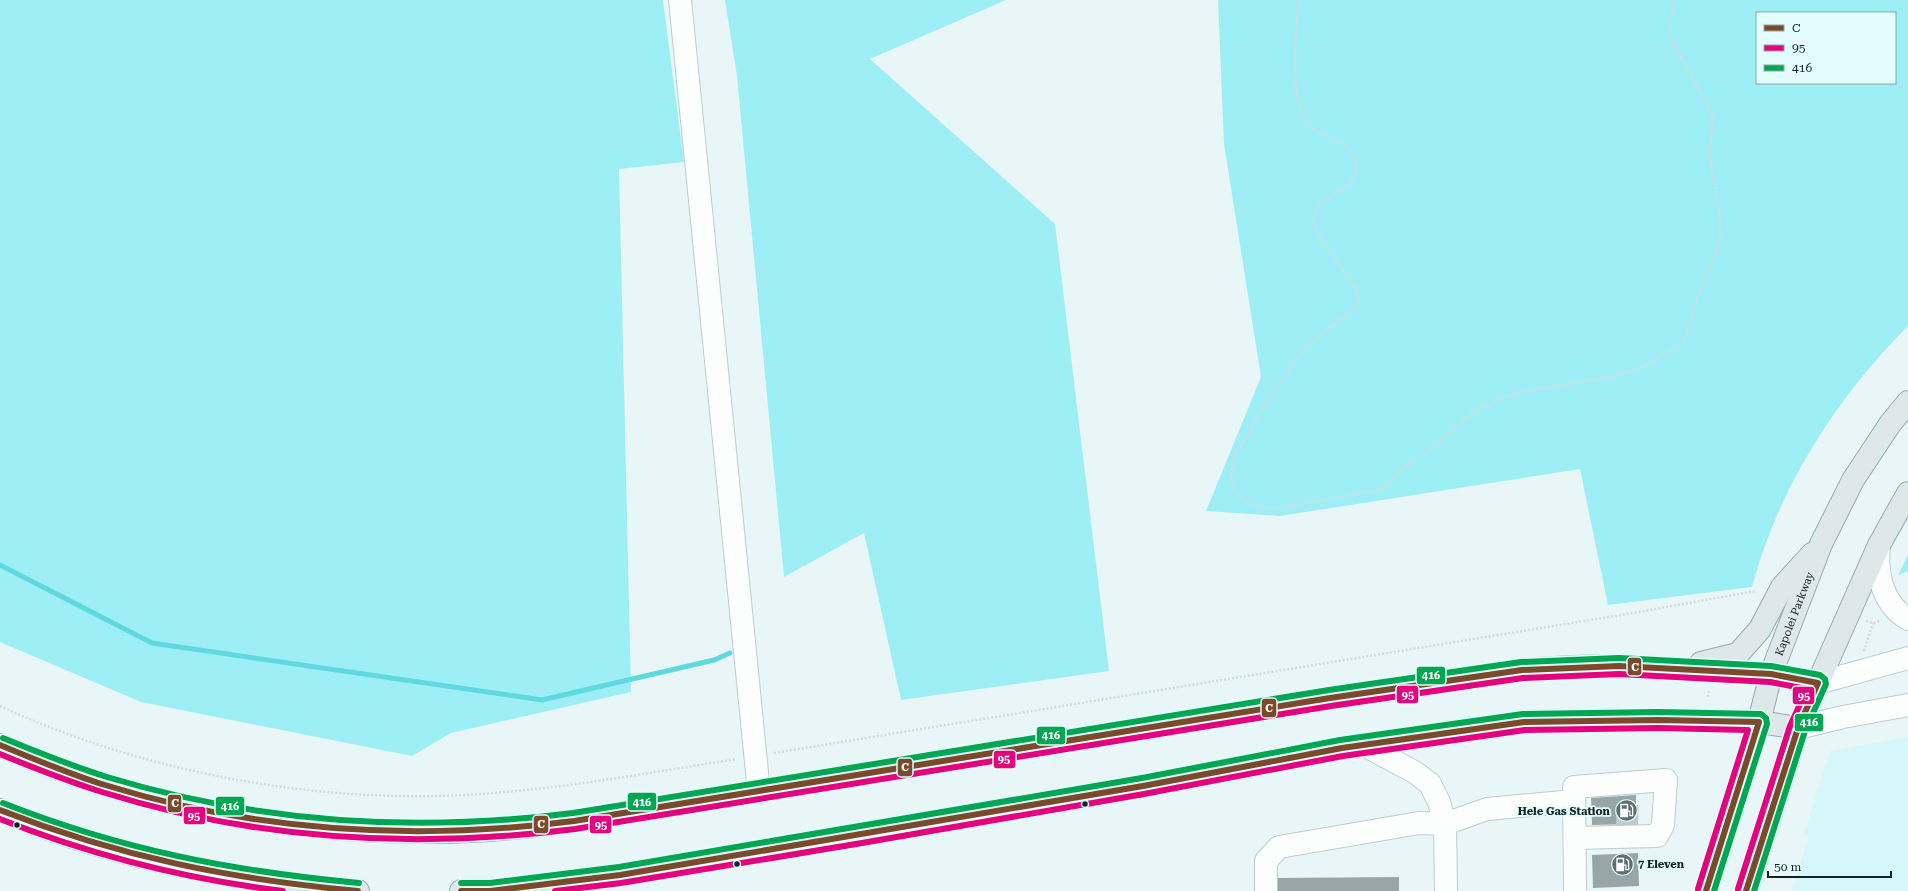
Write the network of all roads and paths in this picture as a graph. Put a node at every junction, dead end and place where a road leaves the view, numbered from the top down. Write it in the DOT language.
graph roads {
  1 [pos="680,0"];
  2 [pos="1299,0"];
  3 [pos="1674,0"];
  4 [pos="1908,402"];
  5 [pos="1908,493"];
  6 [pos="1821,544"];
  7 [pos="1879,545"];
  8 [pos="1756,592"];
  9 [pos="1898,618"];
  10 [pos="1863,620"];
  11 [pos="1873,623"];
  12 [pos="1864,651"];
  13 [pos="1908,658"];
  14 [pos="1679,669"];
  15 [pos="1771,674"];
  16 [pos="1818,683"];
  17 [pos="1709,690"];
  18 [pos="1708,697"];
  19 [pos="1908,705"];
  20 [pos="0,706"];
  21 [pos="1759,722"];
  22 [pos="1798,728"];
  23 [pos="1364,744"];
  24 [pos="0,745"];
  25 [pos="756,756"];
  26 [pos="759,792"];
  27 [pos="1574,801"];
  28 [pos="0,810"];
  29 [pos="1445,824"];
  30 [pos="1575,838"];
  31 [pos="358,891"];
  32 [pos="460,891"];
  33 [pos="1266,891"];
  34 [pos="1446,891"];
  35 [pos="1575,891"];
  36 [pos="1706,891"];
  37 [pos="1746,891"];
  1 -- 25 [label="street"];
  2 -- 3 [label="path"];
  4 -- 6 [label="main road, Kapolei Parkway"];
  5 -- 7 [label="main road"];
  6 -- 14 [label="main road"];
  6 -- 15 [label="main road, Kapolei Parkway"];
  7 -- 9 [label="street"];
  7 -- 16 [label="main road"];
  8 -- 25 [label="path"];
  9 -- 11 [label="path"];
  10 -- 11 [label="path"];
  11 -- 12 [label="path"];
  13 -- 16 [label="street"];
  14 -- 15 [label="main road"];
  14 -- 26 [label="main road"];
  15 -- 16 [label="main road"];
  15 -- 21 [label="main road, Kapolei Parkway"];
  16 -- 22 [label="main road"];
  17 -- 18 [label="path"];
  19 -- 22 [label="street"];
  20 -- 25 [label="path"];
  21 -- 22 [label="main road"];
  21 -- 23 [label="main road"];
  21 -- 36 [label="main road, Kapolei Parkway"];
  22 -- 37 [label="main road"];
  23 -- 29 [label="street"];
  23 -- 32 [label="main road"];
  24 -- 26 [label="main road"];
  25 -- 26 [label="street"];
  27 -- 29 [label="street"];
  27 -- 30 [label="street"];
  27 -- 30 [label="street"];
  28 -- 31 [label="main road"];
  29 -- 33 [label="street"];
  29 -- 34 [label="street"];
  30 -- 35 [label="street"];
}
